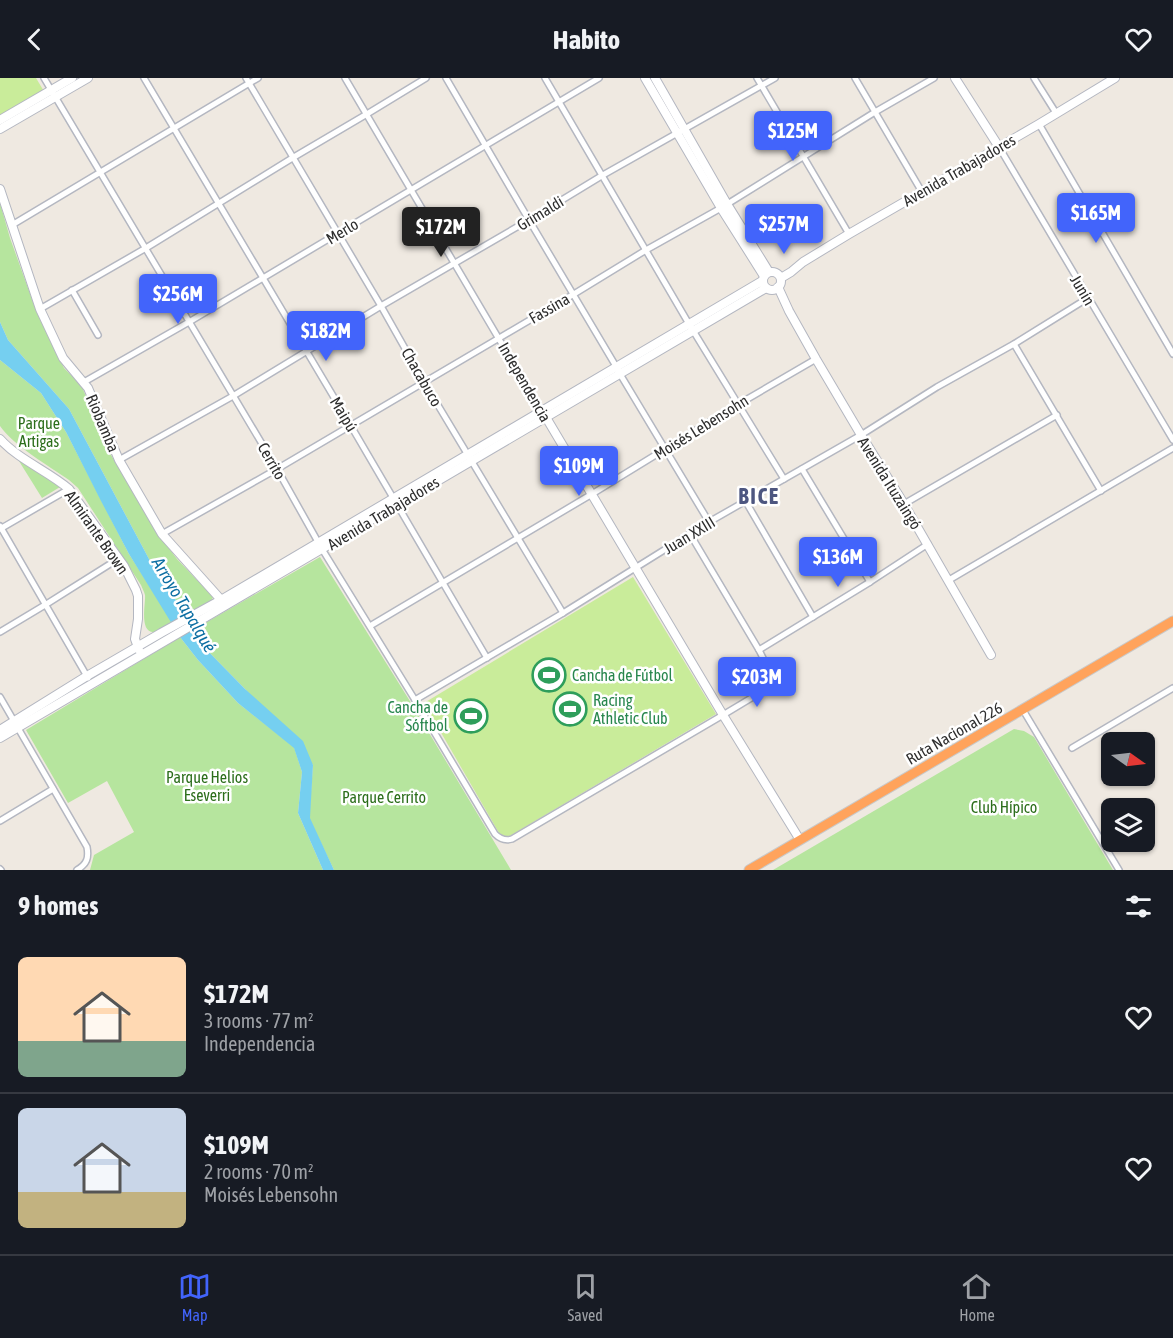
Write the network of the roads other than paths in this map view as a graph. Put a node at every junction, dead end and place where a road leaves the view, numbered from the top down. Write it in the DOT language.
graph roads {
  1 [pos="44,78"];
  2 [pos="72,78"];
  3 [pos="88,78"];
  4 [pos="144,78"];
  5 [pos="258,78"];
  6 [pos="345,78"];
  7 [pos="426,78"];
  8 [pos="446,78"];
  9 [pos="545,78"];
  10 [pos="599,78"];
  11 [pos="645,78"];
  12 [pos="655,78"];
  13 [pos="757,78"];
  14 [pos="775,78"];
  15 [pos="855,78"];
  16 [pos="934,78"];
  17 [pos="955,78"];
  18 [pos="1034,78"];
  19 [pos="1115,78"];
  20 [pos="248,81"];
  21 [pos="762,86"];
  22 [pos="53,94"];
  23 [pos="559,102"];
  24 [pos="875,112"];
  25 [pos="1056,113"];
  26 [pos="367,114"];
  27 [pos="0,120"];
  28 [pos="1039,124"];
  29 [pos="0,129"];
  30 [pos="174,129"];
  31 [pos="681,131"];
  32 [pos="486,145"];
  33 [pos="999,147"];
  34 [pos="294,157"];
  35 [pos="803,157"];
  36 [pos="100,173"];
  37 [pos="603,175"];
  38 [pos="0,189"];
  39 [pos="411,189"];
  40 [pos="922,192"];
  41 [pos="219,204"];
  42 [pos="724,206"];
  43 [pos="529,220"];
  44 [pos="12,225"];
  45 [pos="338,234"];
  46 [pos="849,234"];
  47 [pos="146,248"];
  48 [pos="646,250"];
  49 [pos="454,264"];
  50 [pos="262,278"];
  51 [pos="771,281"];
  52 [pos="72,290"];
  53 [pos="574,294"];
  54 [pos="1088,298"];
  55 [pos="381,306"];
  56 [pos="40,309"];
  57 [pos="189,322"];
  58 [pos="691,328"];
  59 [pos="98,335"];
  60 [pos="499,338"];
  61 [pos="1014,344"];
  62 [pos="307,352"];
  63 [pos="1173,354"];
  64 [pos="816,359"];
  65 [pos="618,371"];
  66 [pos="84,382"];
  67 [pos="424,382"];
  68 [pos="233,396"];
  69 [pos="737,405"];
  70 [pos="544,415"];
  71 [pos="1057,415"];
  72 [pos="351,426"];
  73 [pos="861,435"];
  74 [pos="0,439"];
  75 [pos="1173,440"];
  76 [pos="1173,448"];
  77 [pos="666,449"];
  78 [pos="470,458"];
  79 [pos="119,460"];
  80 [pos="277,469"];
  81 [pos="802,469"];
  82 [pos="784,479"];
  83 [pos="69,489"];
  84 [pos="1101,491"];
  85 [pos="592,494"];
  86 [pos="396,502"];
  87 [pos="746,502"];
  88 [pos="904,504"];
  89 [pos="709,522"];
  90 [pos="0,528"];
  91 [pos="162,534"];
  92 [pos="690,534"];
  93 [pos="518,538"];
  94 [pos="927,543"];
  95 [pos="320,546"];
  96 [pos="118,559"];
  97 [pos="635,567"];
  98 [pos="949,580"];
  99 [pos="870,582"];
  100 [pos="443,583"];
  101 [pos="224,603"];
  102 [pos="45,605"];
  103 [pos="562,613"];
  104 [pos="813,617"];
  105 [pos="138,619"];
  106 [pos="1173,621"];
  107 [pos="370,626"];
  108 [pos="0,632"];
  109 [pos="160,637"];
  110 [pos="759,650"];
  111 [pos="139,651"];
  112 [pos="991,655"];
  113 [pos="487,658"];
  114 [pos="89,680"];
  115 [pos="1173,688"];
  116 [pos="0,698"];
  117 [pos="415,700"];
  118 [pos="1023,710"];
  119 [pos="723,716"];
  120 [pos="16,725"];
  121 [pos="0,730"];
  122 [pos="0,738"];
  123 [pos="1072,748"];
  124 [pos="53,789"];
  125 [pos="0,821"];
  126 [pos="800,840"];
  127 [pos="76,870"];
  128 [pos="749,870"];
  129 [pos="1119,870"];
  1 -- 22 [label="street, Cerrito"];
  2 -- 22 [label="main road"];
  3 -- 22 [label="main road"];
  4 -- 30 [label="street, Maipú"];
  5 -- 20 [label="street"];
  6 -- 26 [label="street, Independencia"];
  7 -- 26 [label="street"];
  8 -- 32 [label="street"];
  9 -- 23 [label="street"];
  10 -- 23 [label="street, Merlo"];
  11 -- 31 [label="main road, Avenida Ituzaingó"];
  12 -- 31 [label="main road, Avenida Ituzaingó"];
  13 -- 21 [label="street"];
  14 -- 21 [label="street, Grimaldi"];
  15 -- 24 [label="street"];
  16 -- 24 [label="street, Fassina"];
  17 -- 33 [label="main road, Junín"];
  18 -- 25 [label="street"];
  19 -- 25 [label="main road, Avenida Trabajadores"];
  20 -- 30 [label="street"];
  20 -- 34 [label="street, Chacabuco"];
  21 -- 31 [label="street, Grimaldi"];
  21 -- 35 [label="street"];
  22 -- 27 [label="main road"];
  22 -- 29 [label="main road"];
  22 -- 36 [label="street, Cerrito"];
  23 -- 32 [label="street, Merlo"];
  23 -- 37 [label="street"];
  24 -- 35 [label="street, Fassina"];
  24 -- 40 [label="street"];
  25 -- 28 [label="main road, Avenida Trabajadores"];
  26 -- 34 [label="street"];
  26 -- 39 [label="street, Independencia"];
  28 -- 33 [label="main road, Avenida Trabajadores"];
  28 -- 63 [label="street"];
  30 -- 36 [label="street"];
  30 -- 41 [label="street, Maipú"];
  31 -- 37 [label="street, Grimaldi"];
  31 -- 42 [label="main road, Avenida Ituzaingó"];
  32 -- 39 [label="street, Merlo"];
  32 -- 43 [label="street"];
  33 -- 40 [label="main road, Avenida Trabajadores"];
  33 -- 54 [label="street, Junín"];
  34 -- 41 [label="street"];
  34 -- 45 [label="street, Chacabuco"];
  35 -- 42 [label="street, Fassina"];
  35 -- 46 [label="street"];
  36 -- 44 [label="street"];
  36 -- 47 [label="street, Cerrito"];
  37 -- 43 [label="street, Grimaldi"];
  37 -- 48 [label="street"];
  38 -- 44 [label="main road, Riobamba"];
  39 -- 45 [label="street, Merlo"];
  39 -- 49 [label="street, Independencia"];
  40 -- 46 [label="main road, Avenida Trabajadores"];
  41 -- 47 [label="street"];
  41 -- 50 [label="street, Maipú"];
  42 -- 48 [label="street, Fassina"];
  42 -- 51 [label="main road, Avenida Ituzaingó"];
  43 -- 49 [label="street, Grimaldi"];
  43 -- 53 [label="street"];
  44 -- 56 [label="main road, Riobamba"];
  45 -- 50 [label="street, Merlo"];
  45 -- 55 [label="street, Chacabuco"];
  46 -- 51 [label="main road, Avenida Trabajadores"];
  47 -- 52 [label="street"];
  47 -- 57 [label="street, Cerrito"];
  48 -- 53 [label="street, Fassina"];
  48 -- 58 [label="street"];
  49 -- 55 [label="street, Grimaldi"];
  49 -- 60 [label="street, Independencia"];
  50 -- 57 [label="street, Merlo"];
  50 -- 62 [label="street, Maipú"];
  51 -- 58 [label="main road, Avenida Trabajadores"];
  51 -- 64 [label="main road, Avenida Ituzaingó"];
  52 -- 56 [label="street"];
  52 -- 59 [label="street"];
  53 -- 60 [label="street, Fassina"];
  53 -- 65 [label="street"];
  54 -- 61 [label="street, Juan XXIII"];
  54 -- 75 [label="street, Junín"];
  55 -- 62 [label="street, Grimaldi"];
  55 -- 67 [label="street, Chacabuco"];
  56 -- 66 [label="main road, Riobamba"];
  57 -- 66 [label="street, Merlo"];
  57 -- 68 [label="street, Cerrito"];
  58 -- 65 [label="main road, Avenida Trabajadores"];
  58 -- 69 [label="street"];
  60 -- 67 [label="street, Fassina"];
  60 -- 70 [label="street, Independencia"];
  61 -- 71 [label="street"];
  61 -- 73 [label="street, Juan XXIII"];
  62 -- 68 [label="street, Grimaldi"];
  62 -- 72 [label="street, Maipú"];
  64 -- 69 [label="street, Moisés Lebensohn"];
  64 -- 73 [label="main road, Avenida Ituzaingó"];
  65 -- 70 [label="main road, Avenida Trabajadores"];
  65 -- 77 [label="street"];
  66 -- 79 [label="main road, Riobamba"];
  67 -- 72 [label="street, Fassina"];
  67 -- 78 [label="street, Chacabuco"];
  68 -- 79 [label="street, Grimaldi"];
  68 -- 80 [label="street, Cerrito"];
  69 -- 77 [label="street, Moisés Lebensohn"];
  69 -- 82 [label="street"];
  70 -- 78 [label="main road, Avenida Trabajadores"];
  70 -- 85 [label="main road, Independencia"];
  71 -- 84 [label="street"];
  71 -- 88 [label="street"];
  72 -- 80 [label="street, Fassina"];
  72 -- 86 [label="street, Maipú"];
  73 -- 81 [label="street, Juan XXIII"];
  73 -- 88 [label="main road, Avenida Ituzaingó"];
  74 -- 83 [label="main road, Almirante Brown"];
  76 -- 84 [label="street"];
  77 -- 85 [label="street, Moisés Lebensohn"];
  77 -- 89 [label="street"];
  78 -- 86 [label="main road, Avenida Trabajadores"];
  78 -- 93 [label="street, Chacabuco"];
  79 -- 91 [label="main road, Riobamba"];
  80 -- 91 [label="street, Fassina"];
  80 -- 95 [label="street, Cerrito"];
  81 -- 82 [label="street, Juan XXIII"];
  81 -- 99 [label="street"];
  82 -- 87 [label="street, Juan XXIII"];
  83 -- 90 [label="street"];
  83 -- 96 [label="main road, Almirante Brown"];
  84 -- 98 [label="street"];
  85 -- 93 [label="street, Moisés Lebensohn"];
  85 -- 97 [label="main road, Independencia"];
  86 -- 95 [label="main road, Avenida Trabajadores"];
  86 -- 100 [label="street, Maipú"];
  87 -- 89 [label="street, Juan XXIII"];
  87 -- 104 [label="street"];
  88 -- 94 [label="main road, Avenida Ituzaingó"];
  89 -- 92 [label="street, Juan XXIII"];
  90 -- 102 [label="street"];
  91 -- 101 [label="main road, Riobamba"];
  92 -- 97 [label="street, Juan XXIII"];
  92 -- 110 [label="street"];
  93 -- 100 [label="street, Moisés Lebensohn"];
  93 -- 103 [label="street, Chacabuco"];
  94 -- 98 [label="main road, Avenida Ituzaingó"];
  94 -- 99 [label="street"];
  95 -- 101 [label="main road, Avenida Trabajadores"];
  95 -- 107 [label="street, Cerrito"];
  96 -- 102 [label="street"];
  96 -- 105 [label="main road, Almirante Brown"];
  97 -- 103 [label="street, Juan XXIII"];
  97 -- 119 [label="main road, Independencia"];
  98 -- 112 [label="main road, Avenida Ituzaingó"];
  99 -- 104 [label="street"];
  100 -- 107 [label="street, Moisés Lebensohn"];
  100 -- 113 [label="street, Maipú"];
  101 -- 109 [label="main road, Avenida Trabajadores"];
  102 -- 108 [label="street"];
  102 -- 114 [label="street"];
  103 -- 113 [label="street, Juan XXIII"];
  104 -- 110 [label="street"];
  105 -- 109 [label="main road"];
  105 -- 111 [label="main road, Almirante Brown"];
  106 -- 118 [label="highway, Ruta Nacional 226"];
  107 -- 117 [label="street, Cerrito"];
  109 -- 111 [label="main road, Avenida Trabajadores"];
  110 -- 119 [label="street"];
  111 -- 114 [label="main road, Avenida Trabajadores"];
  113 -- 117 [label="street, Juan XXIII"];
  114 -- 120 [label="main road, Avenida Trabajadores"];
  115 -- 123 [label="street"];
  116 -- 120 [label="street"];
  117 -- 119 [label="street, Cerrito"];
  118 -- 126 [label="highway, Ruta Nacional 226"];
  118 -- 129 [label="street"];
  119 -- 126 [label="main road, Independencia"];
  120 -- 121 [label="main road, Avenida Trabajadores"];
  120 -- 122 [label="main road, Avenida Trabajadores"];
  120 -- 124 [label="street"];
  124 -- 125 [label="street"];
  124 -- 127 [label="street"];
  126 -- 128 [label="highway, Ruta Nacional 226"];
}
